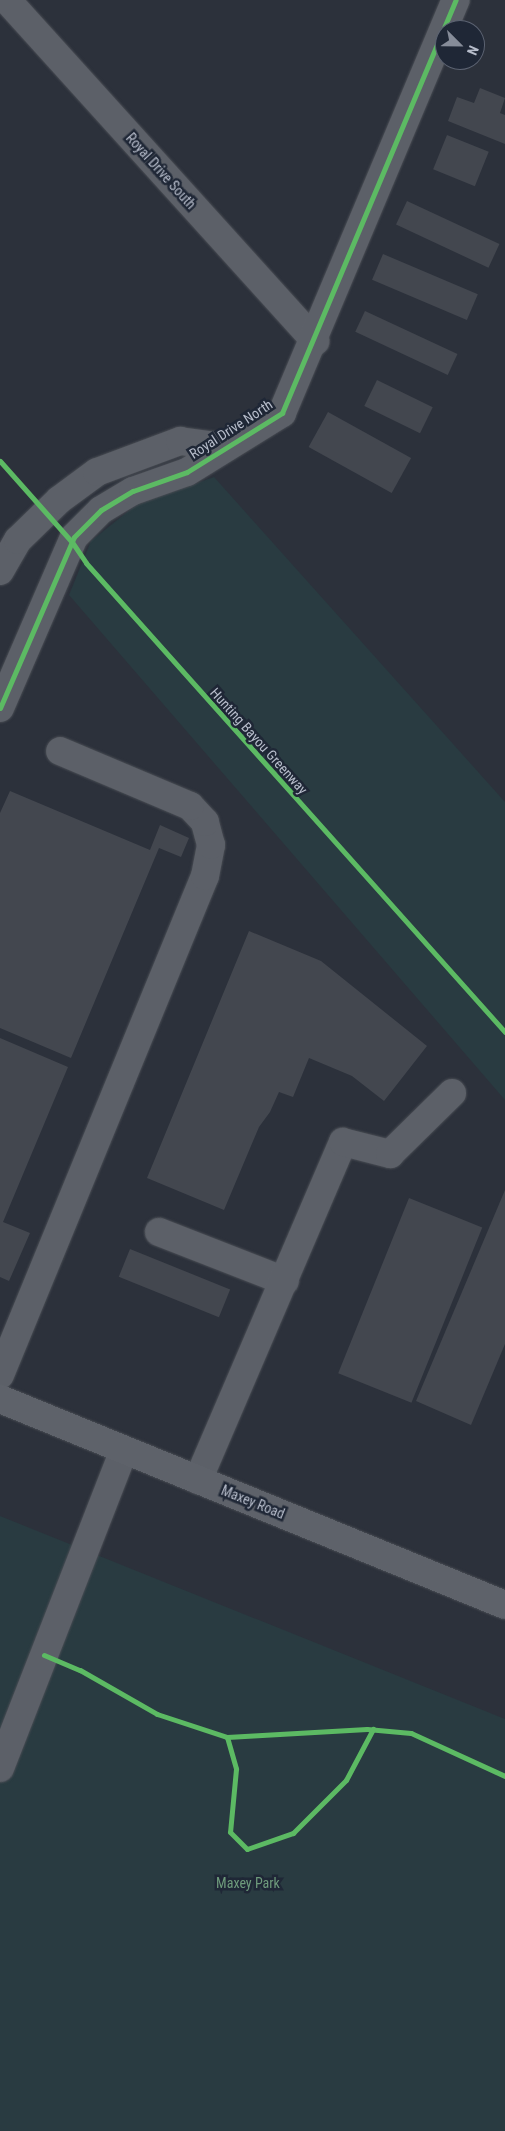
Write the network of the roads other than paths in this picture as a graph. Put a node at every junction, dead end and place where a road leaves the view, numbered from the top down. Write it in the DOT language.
graph roads {
  1 [pos="7,0"];
  2 [pos="456,0"];
  3 [pos="315,341"];
  4 [pos="223,447"];
  5 [pos="0,571"];
  6 [pos="0,708"];
  7 [pos="60,751"];
  8 [pos="452,1093"];
  9 [pos="159,1232"];
  10 [pos="286,1280"];
  11 [pos="0,1375"];
  12 [pos="0,1399"];
  13 [pos="124,1450"];
  14 [pos="198,1480"];
  15 [pos="505,1605"];
  16 [pos="0,1768"];
  1 -- 3 [label="street, Royal Drive South"];
  2 -- 3 [label="street, Royal Drive North"];
  3 -- 4 [label="street, Royal Drive North"];
  4 -- 5 [label="street, Royal Drive North"];
  4 -- 6 [label="street, Royal Drive North"];
  7 -- 11 [label="street"];
  8 -- 10 [label="street"];
  9 -- 10 [label="street"];
  10 -- 14 [label="street"];
  12 -- 13 [label="main road, Maxey Road"];
  13 -- 14 [label="main road, Maxey Road"];
  13 -- 16 [label="street"];
  14 -- 15 [label="main road, Maxey Road"];
}
